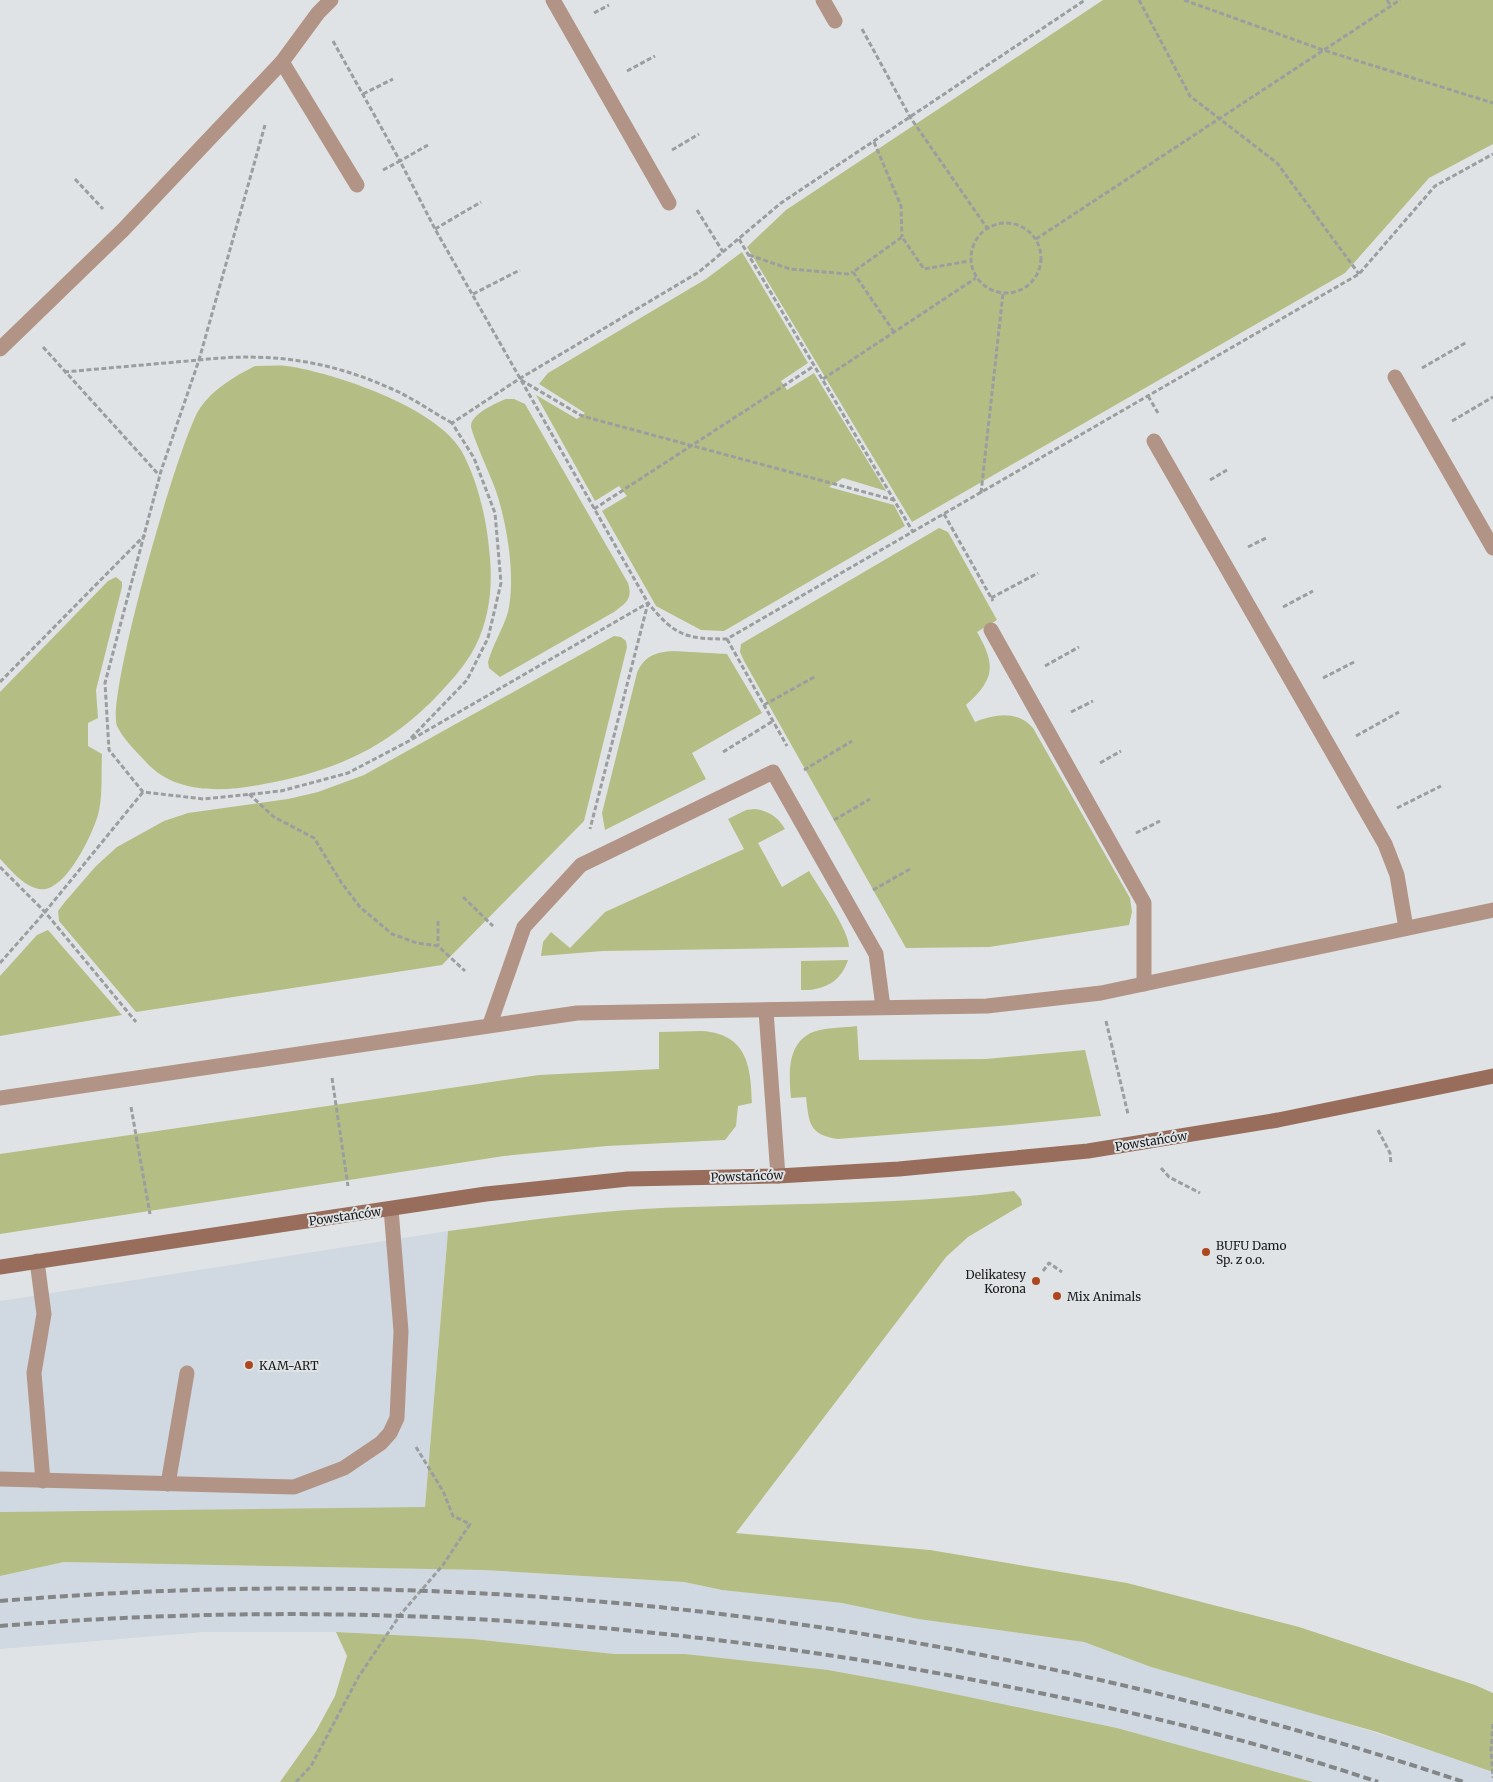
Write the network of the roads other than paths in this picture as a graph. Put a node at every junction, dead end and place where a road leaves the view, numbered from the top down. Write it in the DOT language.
graph roads {
  1 [pos="331,0"];
  2 [pos="553,0"];
  3 [pos="823,0"];
  4 [pos="835,21"];
  5 [pos="282,62"];
  6 [pos="357,184"];
  7 [pos="669,203"];
  8 [pos="0,349"];
  9 [pos="1397,379"];
  10 [pos="1154,441"];
  11 [pos="1493,548"];
  12 [pos="991,630"];
  13 [pos="1493,910"];
  14 [pos="1406,928"];
  15 [pos="1144,984"];
  16 [pos="883,1007"];
  17 [pos="766,1011"];
  18 [pos="490,1024"];
  19 [pos="1493,1076"];
  20 [pos="0,1098"];
  21 [pos="778,1176"];
  22 [pos="391,1209"];
  23 [pos="37,1261"];
  24 [pos="0,1267"];
  25 [pos="188,1374"];
  26 [pos="0,1479"];
  27 [pos="43,1481"];
  28 [pos="168,1484"];
  1 -- 5 [label="street"];
  2 -- 7 [label="street"];
  3 -- 4 [label="street"];
  5 -- 6 [label="street"];
  5 -- 8 [label="street"];
  9 -- 11 [label="street"];
  10 -- 14 [label="street"];
  12 -- 15 [label="street"];
  13 -- 14 [label="street"];
  14 -- 15 [label="street"];
  15 -- 16 [label="street"];
  16 -- 17 [label="street"];
  16 -- 18 [label="street"];
  17 -- 18 [label="street"];
  17 -- 21 [label="street"];
  18 -- 20 [label="street"];
  19 -- 21 [label="street, Powstańców"];
  21 -- 22 [label="street, Powstańców"];
  22 -- 23 [label="street, Powstańców"];
  22 -- 28 [label="street"];
  23 -- 24 [label="street, Powstańców"];
  23 -- 27 [label="street"];
  25 -- 28 [label="street"];
  26 -- 27 [label="street"];
  27 -- 28 [label="street"];
}
